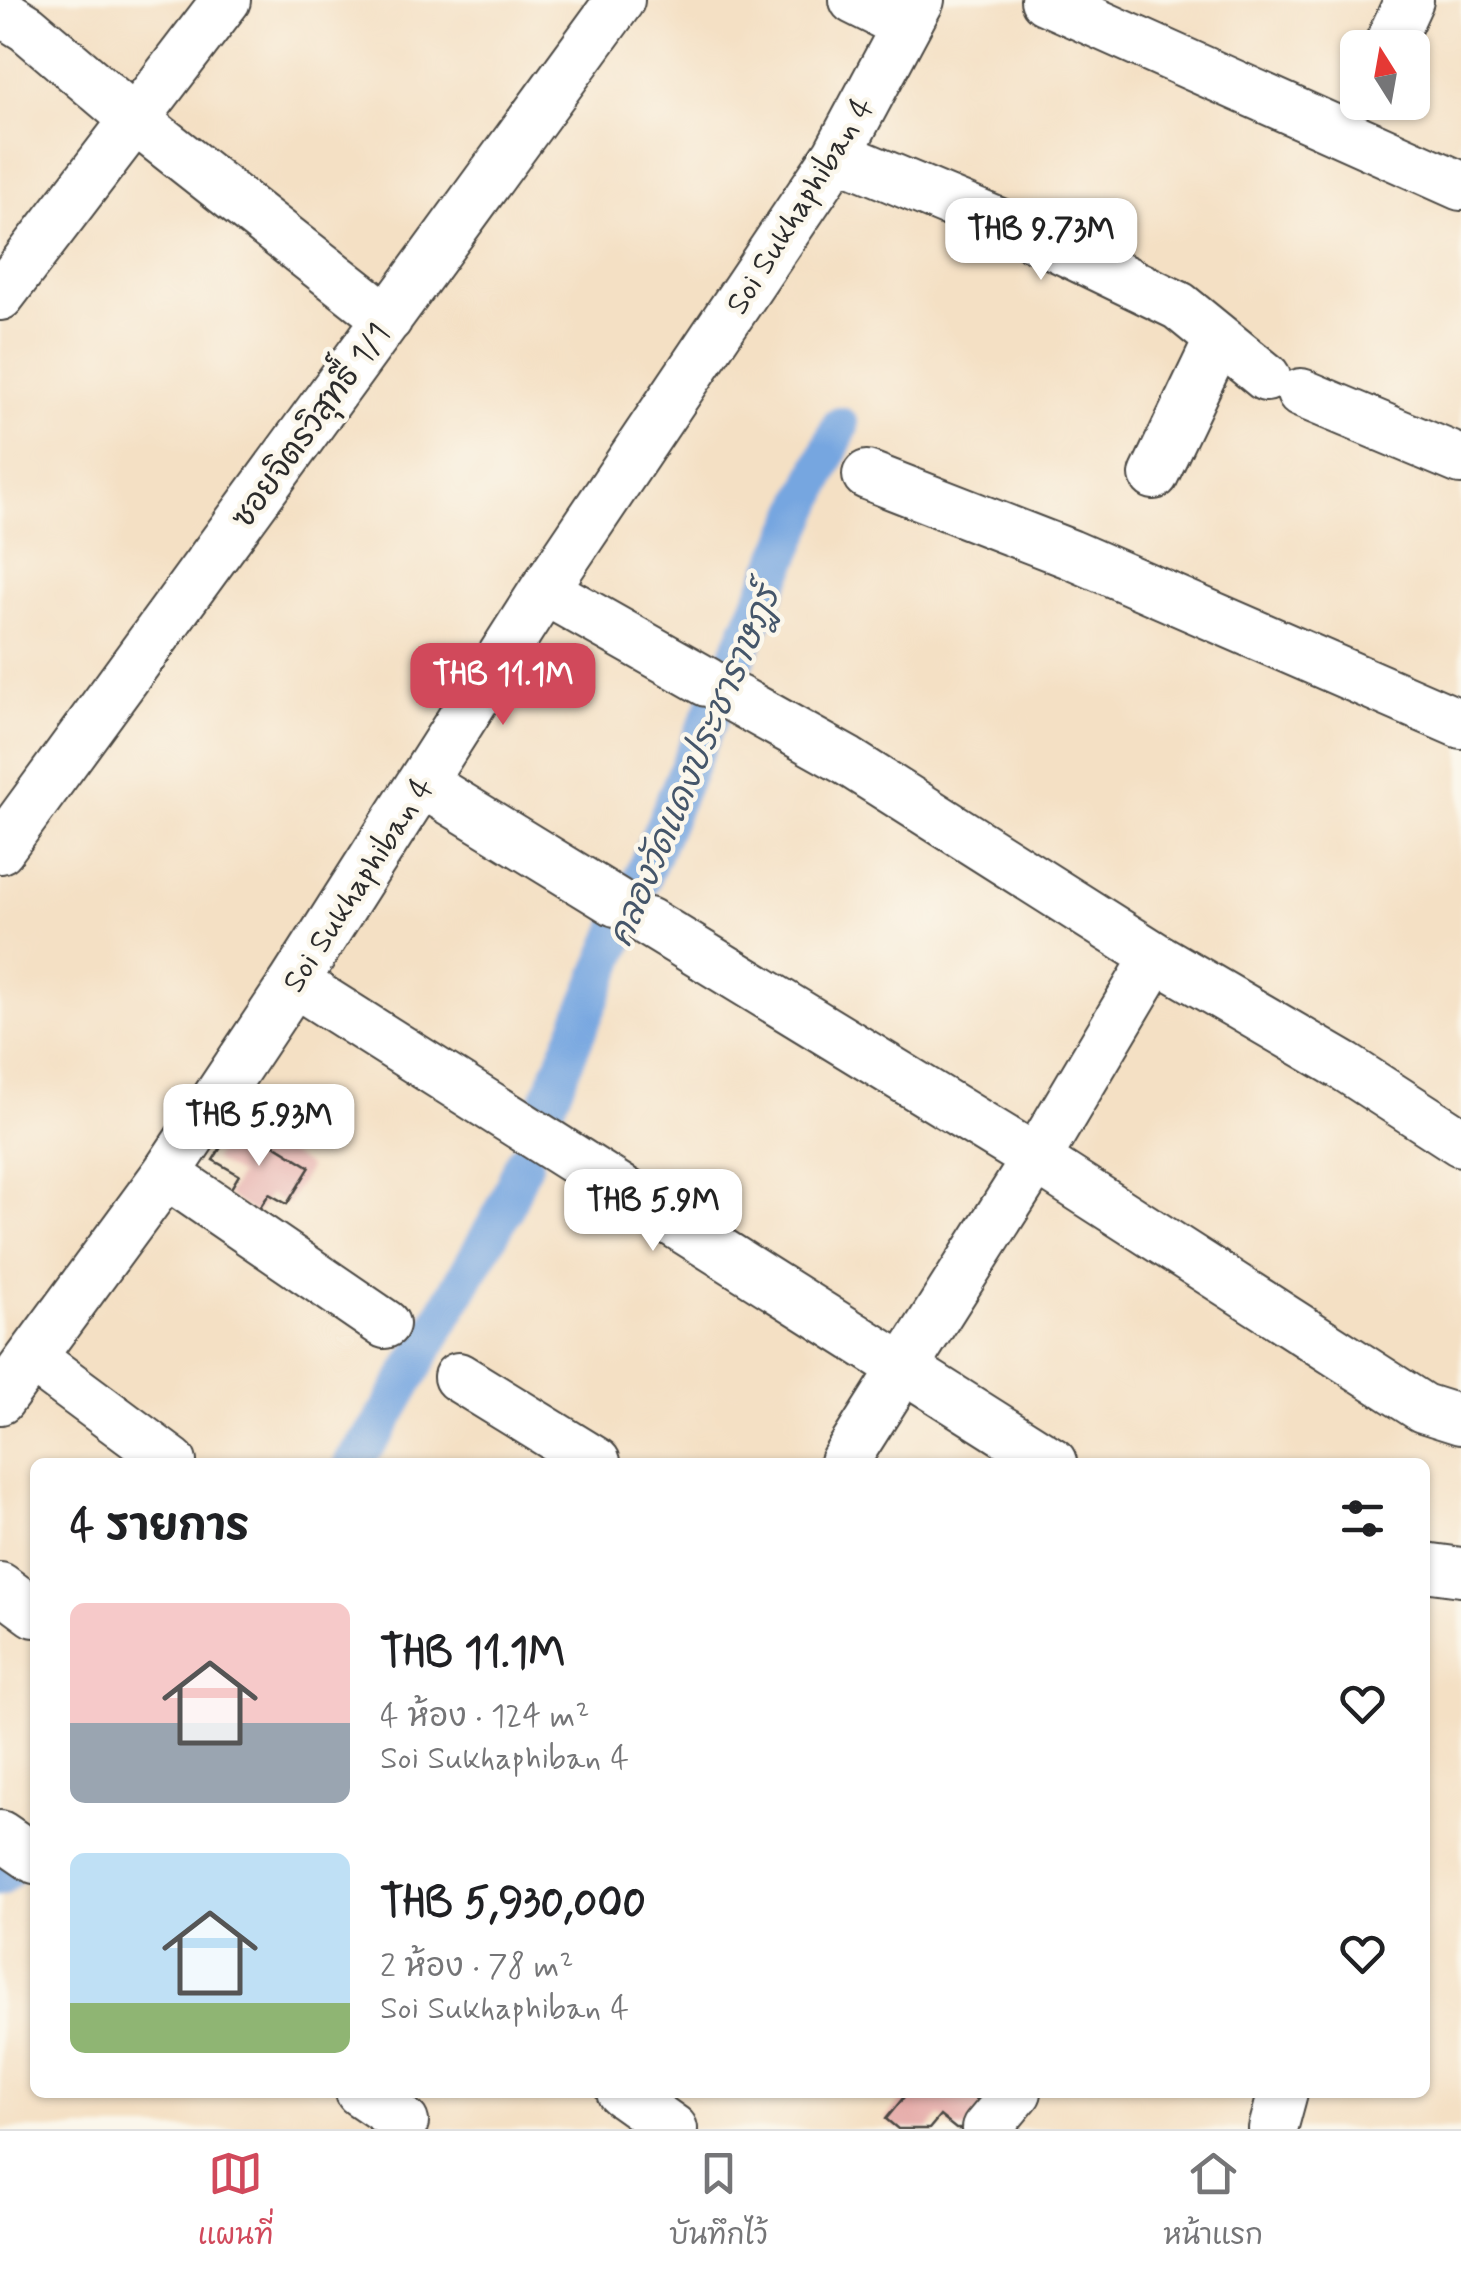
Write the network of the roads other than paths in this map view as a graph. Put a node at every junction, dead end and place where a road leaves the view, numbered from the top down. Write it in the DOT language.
graph roads {
  1 [pos="226,0"];
  2 [pos="620,0"];
  3 [pos="854,0"];
  4 [pos="1045,0"];
  5 [pos="1409,0"];
  6 [pos="25,13"];
  7 [pos="913,13"];
  8 [pos="1396,30"];
  9 [pos="1340,112"];
  10 [pos="134,120"];
  11 [pos="1359,120"];
  12 [pos="837,155"];
  13 [pos="1461,186"];
  14 [pos="0,296"];
  15 [pos="388,319"];
  16 [pos="1218,341"];
  17 [pos="1461,460"];
  18 [pos="867,474"];
  19 [pos="1154,475"];
  20 [pos="544,590"];
  21 [pos="1461,724"];
  22 [pos="422,783"];
  23 [pos="0,849"];
  24 [pos="1156,957"];
  25 [pos="294,982"];
  26 [pos="1461,1142"];
  27 [pos="1036,1160"];
  28 [pos="166,1174"];
  29 [pos="385,1324"];
  30 [pos="32,1358"];
  31 [pos="906,1367"];
  32 [pos="458,1377"];
  33 [pos="0,1400"];
  34 [pos="1461,1420"];
  35 [pos="167,1458"];
  36 [pos="590,1458"];
  37 [pos="847,1458"];
  38 [pos="1046,1458"];
  39 [pos="1430,1568"];
  40 [pos="1461,1572"];
  41 [pos="0,1587"];
  42 [pos="30,1609"];
  43 [pos="0,1835"];
  44 [pos="30,1856"];
  45 [pos="373,2098"];
  46 [pos="629,2098"];
  47 [pos="1012,2098"];
  48 [pos="1281,2098"];
  49 [pos="410,2115"];
  50 [pos="672,2129"];
  51 [pos="986,2129"];
  52 [pos="1272,2129"];
  1 -- 10 [label="street"];
  2 -- 15 [label="street, ซอยจิตรวิสุทธื์ 1/1"];
  3 -- 7 [label="street"];
  4 -- 9 [label="street"];
  5 -- 8 [label="street"];
  6 -- 10 [label="street"];
  7 -- 12 [label="street, Soi Sukhaphiban 4"];
  10 -- 14 [label="street"];
  10 -- 15 [label="street"];
  11 -- 13 [label="street"];
  12 -- 16 [label="street"];
  12 -- 20 [label="street, Soi Sukhaphiban 4"];
  15 -- 23 [label="street, ซอยจิตรวิสุทธื์ 1/1"];
  16 -- 17 [label="street"];
  16 -- 19 [label="street"];
  18 -- 21 [label="street"];
  20 -- 22 [label="street, Soi Sukhaphiban 4"];
  20 -- 24 [label="street"];
  22 -- 25 [label="street, Soi Sukhaphiban 4"];
  22 -- 27 [label="street"];
  24 -- 26 [label="street"];
  24 -- 27 [label="street"];
  25 -- 28 [label="street, Soi Sukhaphiban 4"];
  25 -- 31 [label="street"];
  27 -- 31 [label="street"];
  27 -- 34 [label="street"];
  28 -- 29 [label="street"];
  28 -- 30 [label="street, Soi Sukhaphiban 4"];
  30 -- 33 [label="street, Soi Sukhaphiban 4"];
  30 -- 35 [label="street"];
  31 -- 37 [label="street"];
  31 -- 38 [label="street"];
  32 -- 36 [label="street"];
  39 -- 40 [label="street"];
  41 -- 42 [label="street"];
  43 -- 44 [label="street"];
  45 -- 49 [label="street"];
  46 -- 50 [label="street"];
  47 -- 51 [label="street"];
  48 -- 52 [label="street"];
}
